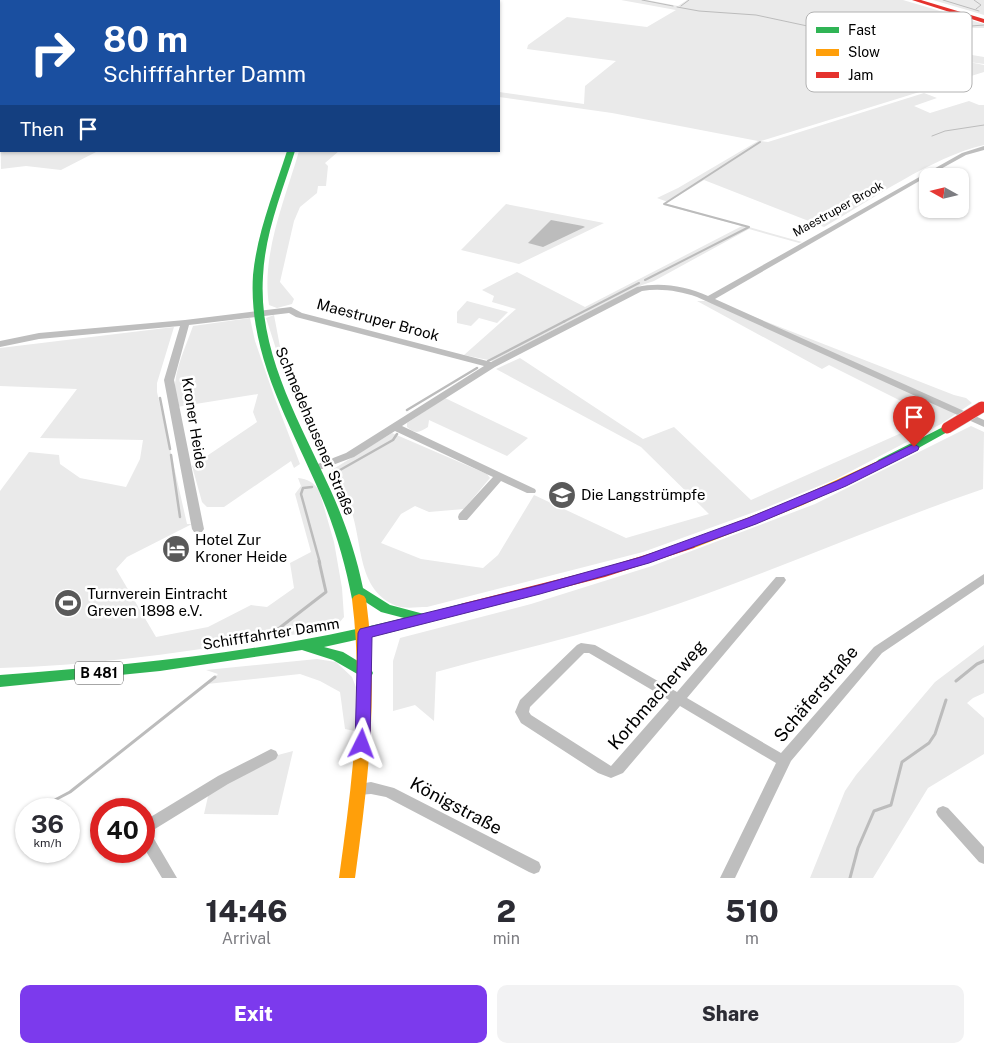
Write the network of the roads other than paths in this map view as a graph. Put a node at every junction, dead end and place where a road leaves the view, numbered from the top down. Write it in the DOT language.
graph roads {
  1 [pos="915,0"];
  2 [pos="925,0"];
  3 [pos="956,12"];
  4 [pos="960,12"];
  5 [pos="984,148"];
  6 [pos="290,152"];
  7 [pos="708,299"];
  8 [pos="258,315"];
  9 [pos="185,323"];
  10 [pos="0,344"];
  11 [pos="492,366"];
  12 [pos="983,406"];
  13 [pos="984,424"];
  14 [pos="395,427"];
  15 [pos="314,469"];
  16 [pos="500,476"];
  17 [pos="531,491"];
  18 [pos="463,517"];
  19 [pos="198,529"];
  20 [pos="984,578"];
  21 [pos="780,580"];
  22 [pos="358,590"];
  23 [pos="425,618"];
  24 [pos="365,633"];
  25 [pos="293,646"];
  26 [pos="366,673"];
  27 [pos="0,681"];
  28 [pos="678,700"];
  29 [pos="271,754"];
  30 [pos="784,761"];
  31 [pos="358,789"];
  32 [pos="943,812"];
  33 [pos="155,821"];
  34 [pos="155,853"];
  35 [pos="984,857"];
  36 [pos="534,867"];
  37 [pos="170,878"];
  38 [pos="347,878"];
  39 [pos="727,878"];
  1 -- 3 [label="main road"];
  2 -- 4 [label="main road"];
  5 -- 7 [label="street, Maestruper Brook"];
  6 -- 8 [label="main road, Schmedehausener Straße"];
  7 -- 11 [label="street"];
  7 -- 13 [label="street"];
  8 -- 9 [label="street"];
  8 -- 11 [label="street, Maestruper Brook"];
  8 -- 15 [label="main road, Schmedehausener Straße"];
  9 -- 10 [label="street"];
  9 -- 19 [label="street, Kroner Heide"];
  11 -- 14 [label="street"];
  12 -- 23 [label="main road, Schifffahrter Damm / B 481, bridge"];
  14 -- 15 [label="street"];
  14 -- 16 [label="street"];
  15 -- 22 [label="main road, Schmedehausener Straße"];
  16 -- 17 [label="street"];
  16 -- 18 [label="street"];
  20 -- 30 [label="street, Schäferstraße"];
  21 -- 28 [label="street, Korbmacherweg"];
  22 -- 23 [label="main road, B 481"];
  22 -- 24 [label="main road, Schmedehausener Straße"];
  23 -- 24 [label="main road, Schifffahrter Damm / B 481"];
  24 -- 25 [label="main road, Schifffahrter Damm / B 481"];
  24 -- 26 [label="main road"];
  25 -- 26 [label="main road, B 481"];
  25 -- 27 [label="main road, Schifffahrter Damm / B 481"];
  26 -- 31 [label="main road"];
  28 -- 28 [label="street, Korbmacherweg"];
  28 -- 30 [label="street"];
  29 -- 33 [label="street"];
  30 -- 39 [label="street, Schäferstraße"];
  31 -- 36 [label="street, Königstraße"];
  31 -- 38 [label="main road"];
  32 -- 35 [label="street"];
  34 -- 37 [label="street"];
}
